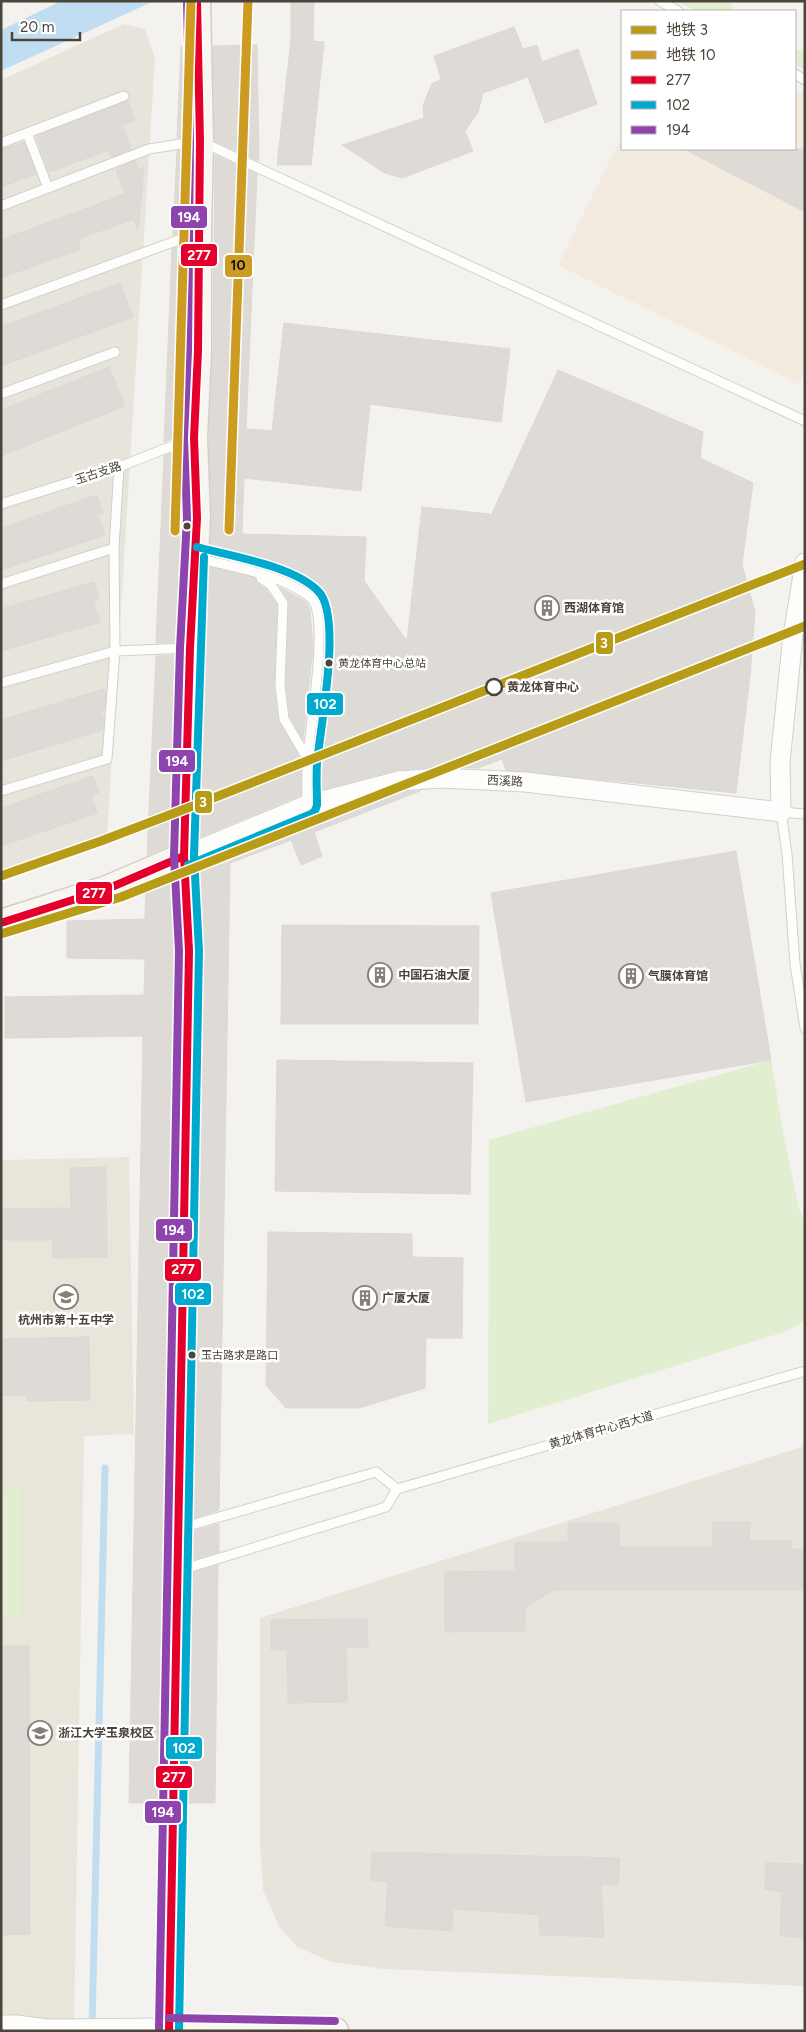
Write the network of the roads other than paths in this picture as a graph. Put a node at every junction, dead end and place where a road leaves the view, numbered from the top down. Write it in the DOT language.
graph roads {
  1 [pos="197,1"];
  2 [pos="660,1"];
  3 [pos="676,10"];
  4 [pos="124,96"];
  5 [pos="27,133"];
  6 [pos="200,141"];
  7 [pos="1,143"];
  8 [pos="48,188"];
  9 [pos="1,206"];
  10 [pos="198,233"];
  11 [pos="1,305"];
  12 [pos="115,352"];
  13 [pos="1,394"];
  14 [pos="805,421"];
  15 [pos="194,438"];
  16 [pos="119,466"];
  17 [pos="1,504"];
  18 [pos="114,548"];
  19 [pos="194,557"];
  20 [pos="805,563"];
  21 [pos="253,572"];
  22 [pos="1,584"];
  23 [pos="190,648"];
  24 [pos="115,651"];
  25 [pos="1,683"];
  26 [pos="307,758"];
  27 [pos="1,791"];
  28 [pos="307,805"];
  29 [pos="782,812"];
  30 [pos="805,814"];
  31 [pos="184,856"];
  32 [pos="1,923"];
  33 [pos="805,1028"];
  34 [pos="805,1371"];
  35 [pos="397,1489"];
  36 [pos="179,1528"];
  37 [pos="178,1571"];
  38 [pos="1,2025"];
  39 [pos="73,2029"];
  40 [pos="170,2029"];
  41 [pos="36,2030"];
  42 [pos="335,2031"];
  1 -- 6 [label="main road"];
  2 -- 3 [label="lane"];
  4 -- 5 [label="lane"];
  5 -- 7 [label="lane"];
  5 -- 8 [label="lane"];
  6 -- 8 [label="lane"];
  6 -- 10 [label="main road"];
  6 -- 14 [label="lane"];
  8 -- 9 [label="lane"];
  10 -- 11 [label="lane"];
  10 -- 15 [label="main road"];
  12 -- 13 [label="lane"];
  15 -- 16 [label="lane, 玉古支路"];
  15 -- 19 [label="main road"];
  16 -- 17 [label="lane, 玉古支路"];
  16 -- 18 [label="lane"];
  18 -- 22 [label="lane"];
  18 -- 24 [label="lane"];
  19 -- 21 [label="lane"];
  19 -- 23 [label="main road"];
  20 -- 29 [label="street"];
  21 -- 26 [label="lane"];
  21 -- 26 [label="lane"];
  23 -- 24 [label="lane"];
  23 -- 31 [label="main road"];
  24 -- 25 [label="lane"];
  24 -- 27 [label="lane"];
  26 -- 28 [label="lane"];
  28 -- 29 [label="street, 西溪路"];
  28 -- 31 [label="street, 西溪路"];
  29 -- 30 [label="lane"];
  29 -- 33 [label="lane"];
  31 -- 32 [label="main road, 西溪路"];
  31 -- 36 [label="main road"];
  34 -- 35 [label="lane, 黄龙体育中心西大道"];
  35 -- 36 [label="lane"];
  35 -- 37 [label="lane"];
  36 -- 37 [label="main road"];
  37 -- 40 [label="main road"];
  38 -- 41 [label="street"];
  39 -- 40 [label="street"];
  39 -- 41 [label="street"];
  40 -- 42 [label="main road"];
}
